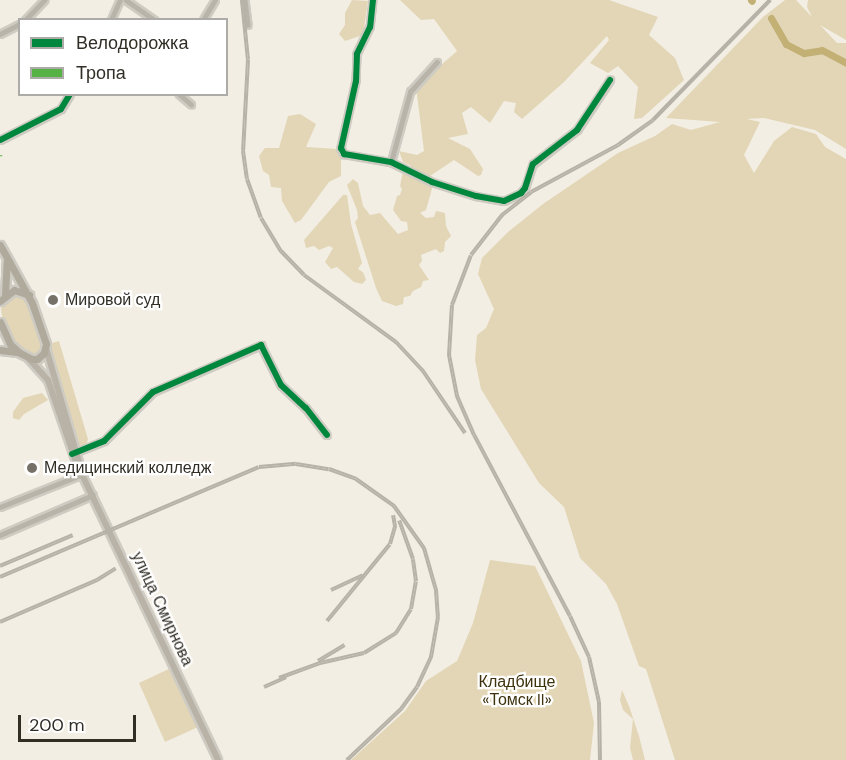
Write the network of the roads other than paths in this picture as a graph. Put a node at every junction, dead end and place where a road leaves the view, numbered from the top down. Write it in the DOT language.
graph roads {
  1 [pos="44,0"];
  2 [pos="120,0"];
  3 [pos="126,0"];
  4 [pos="215,0"];
  5 [pos="245,0"];
  6 [pos="373,0"];
  7 [pos="27,18"];
  8 [pos="112,18"];
  9 [pos="152,18"];
  10 [pos="204,18"];
  11 [pos="18,25"];
  12 [pos="248,25"];
  13 [pos="0,34"];
  14 [pos="437,62"];
  15 [pos="610,80"];
  16 [pos="63,96"];
  17 [pos="69,96"];
  18 [pos="181,96"];
  19 [pos="64,103"];
  20 [pos="191,104"];
  21 [pos="0,140"];
  22 [pos="391,162"];
  23 [pos="0,245"];
  24 [pos="7,260"];
  25 [pos="29,295"];
  26 [pos="2,298"];
  27 [pos="0,322"];
  28 [pos="46,348"];
  29 [pos="0,350"];
  30 [pos="20,353"];
  31 [pos="28,358"];
  32 [pos="327,435"];
  33 [pos="75,453"];
  34 [pos="82,472"];
  35 [pos="93,495"];
  36 [pos="0,507"];
  37 [pos="0,535"];
  38 [pos="218,760"];
  1 -- 7 [label="street"];
  2 -- 8 [label="street"];
  3 -- 9 [label="street"];
  4 -- 10 [label="street"];
  5 -- 12 [label="street"];
  6 -- 22 [label="street"];
  11 -- 13 [label="street"];
  14 -- 22 [label="street"];
  15 -- 22 [label="street"];
  16 -- 19 [label="street"];
  17 -- 19 [label="street"];
  18 -- 20 [label="street"];
  19 -- 21 [label="street"];
  23 -- 24 [label="main road"];
  24 -- 25 [label="main road"];
  24 -- 26 [label="main road"];
  25 -- 26 [label="main road"];
  25 -- 28 [label="main road"];
  27 -- 30 [label="main road"];
  28 -- 31 [label="main road"];
  28 -- 33 [label="main road, улица Смирнова"];
  29 -- 30 [label="main road"];
  30 -- 31 [label="main road"];
  31 -- 33 [label="main road, улица Смирнова"];
  32 -- 33 [label="street"];
  33 -- 34 [label="main road, улица Смирнова"];
  34 -- 35 [label="main road, улица Смирнова"];
  34 -- 36 [label="street"];
  35 -- 37 [label="street"];
  35 -- 38 [label="main road, улица Смирнова"];
}
